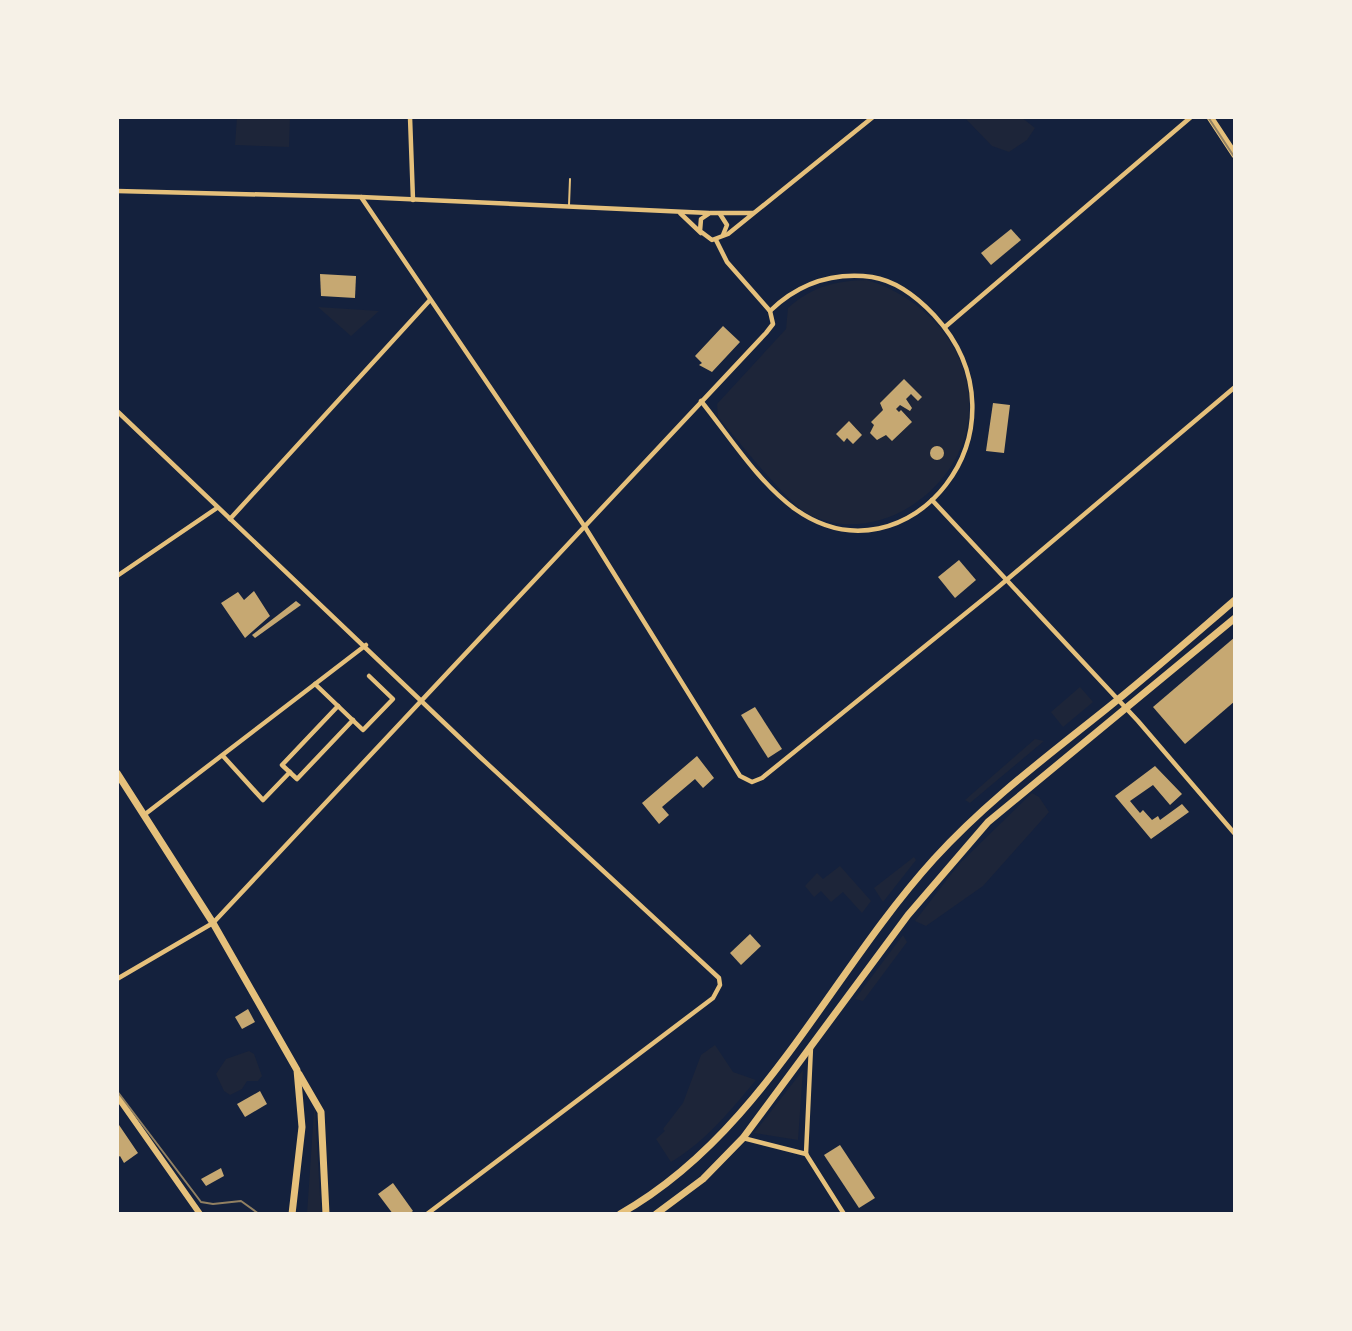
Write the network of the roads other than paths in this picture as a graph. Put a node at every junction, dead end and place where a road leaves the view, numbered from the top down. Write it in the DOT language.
graph roads {
  1 [pos="410,117"];
  2 [pos="873,117"];
  3 [pos="1192,117"];
  4 [pos="1210,117"];
  5 [pos="1235,155"];
  6 [pos="569,178"];
  7 [pos="117,191"];
  8 [pos="361,197"];
  9 [pos="413,200"];
  10 [pos="569,206"];
  11 [pos="680,213"];
  12 [pos="709,213"];
  13 [pos="753,213"];
  14 [pos="720,214"];
  15 [pos="701,233"];
  16 [pos="723,236"];
  17 [pos="716,240"];
  18 [pos="430,300"];
  19 [pos="770,311"];
  20 [pos="945,327"];
  21 [pos="1235,387"];
  22 [pos="701,401"];
  23 [pos="117,411"];
  24 [pos="932,500"];
  25 [pos="217,508"];
  26 [pos="230,519"];
  27 [pos="585,527"];
  28 [pos="117,576"];
  29 [pos="1005,581"];
  30 [pos="1235,600"];
  31 [pos="1235,618"];
  32 [pos="366,645"];
  33 [pos="369,676"];
  34 [pos="316,684"];
  35 [pos="1118,700"];
  36 [pos="423,702"];
  37 [pos="338,706"];
  38 [pos="1127,710"];
  39 [pos="353,720"];
  40 [pos="223,756"];
  41 [pos="290,772"];
  42 [pos="117,774"];
  43 [pos="144,816"];
  44 [pos="1235,834"];
  45 [pos="213,923"];
  46 [pos="117,979"];
  47 [pos="812,1045"];
  48 [pos="297,1070"];
  49 [pos="117,1096"];
  50 [pos="743,1138"];
  51 [pos="806,1154"];
  52 [pos="197,1213"];
  53 [pos="292,1214"];
  54 [pos="326,1214"];
  55 [pos="427,1214"];
  56 [pos="620,1214"];
  57 [pos="656,1214"];
  58 [pos="844,1214"];
  1 -- 9 [label="street"];
  2 -- 13 [label="street"];
  3 -- 20 [label="street"];
  4 -- 5 [label="main road"];
  6 -- 10 [label="lane"];
  7 -- 8 [label="street"];
  8 -- 9 [label="street"];
  8 -- 18 [label="street"];
  9 -- 10 [label="street"];
  10 -- 11 [label="street"];
  11 -- 12 [label="street"];
  11 -- 15 [label="street"];
  12 -- 14 [label="street"];
  12 -- 15 [label="street"];
  13 -- 14 [label="street"];
  13 -- 16 [label="street"];
  14 -- 16 [label="street"];
  15 -- 17 [label="street"];
  16 -- 17 [label="street"];
  17 -- 19 [label="street"];
  18 -- 26 [label="street"];
  18 -- 27 [label="street"];
  19 -- 20 [label="street"];
  19 -- 22 [label="street"];
  20 -- 24 [label="street"];
  21 -- 29 [label="street"];
  22 -- 24 [label="street"];
  22 -- 27 [label="street"];
  23 -- 25 [label="street"];
  24 -- 29 [label="street"];
  25 -- 26 [label="street"];
  25 -- 28 [label="street"];
  26 -- 32 [label="street"];
  27 -- 29 [label="street"];
  27 -- 36 [label="street"];
  29 -- 35 [label="street"];
  30 -- 35 [label="main road"];
  31 -- 38 [label="main road"];
  32 -- 34 [label="street"];
  32 -- 36 [label="street"];
  33 -- 39 [label="street"];
  34 -- 37 [label="street"];
  34 -- 40 [label="street"];
  35 -- 38 [label="street"];
  35 -- 56 [label="main road"];
  36 -- 45 [label="street"];
  36 -- 55 [label="street"];
  37 -- 39 [label="street"];
  37 -- 41 [label="street"];
  38 -- 44 [label="street"];
  38 -- 47 [label="main road"];
  39 -- 41 [label="street"];
  40 -- 41 [label="street"];
  40 -- 43 [label="street"];
  42 -- 43 [label="main road"];
  43 -- 45 [label="main road"];
  45 -- 46 [label="street"];
  45 -- 48 [label="main road"];
  47 -- 50 [label="main road"];
  47 -- 51 [label="street"];
  48 -- 53 [label="main road"];
  48 -- 54 [label="main road"];
  49 -- 52 [label="main road"];
  50 -- 51 [label="street"];
  50 -- 57 [label="main road"];
  51 -- 58 [label="street"];
}
